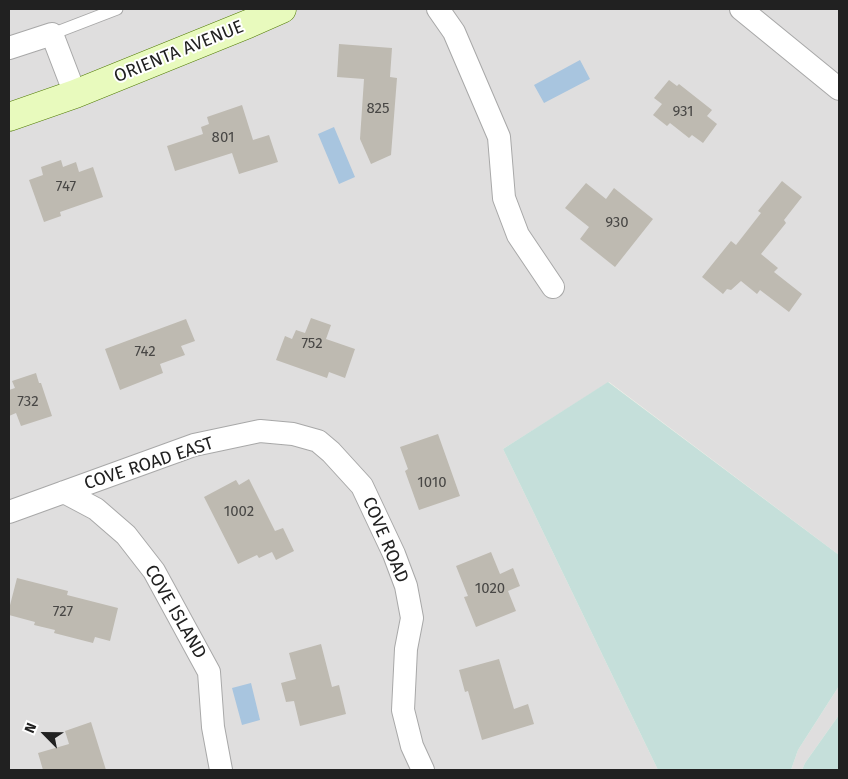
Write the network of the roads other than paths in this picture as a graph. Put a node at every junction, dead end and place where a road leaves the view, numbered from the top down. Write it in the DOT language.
graph roads {
  1 [pos="117,9"];
  2 [pos="282,9"];
  3 [pos="438,9"];
  4 [pos="741,9"];
  5 [pos="52,34"];
  6 [pos="9,48"];
  7 [pos="839,89"];
  8 [pos="74,94"];
  9 [pos="9,117"];
  10 [pos="553,287"];
  11 [pos="293,434"];
  12 [pos="64,492"];
  13 [pos="9,512"];
  14 [pos="221,770"];
  15 [pos="423,770"];
  1 -- 5 [label="lane"];
  2 -- 8 [label="street, ORIENTA AVENUE"];
  3 -- 10 [label="street"];
  4 -- 7 [label="street"];
  5 -- 6 [label="street"];
  5 -- 8 [label="street"];
  8 -- 9 [label="street, ORIENTA AVENUE"];
  11 -- 12 [label="street, COVE ROAD EAST"];
  11 -- 15 [label="street, COVE ROAD"];
  12 -- 13 [label="street, COVE ROAD EAST"];
  12 -- 14 [label="street, COVE ISLAND"];
}
